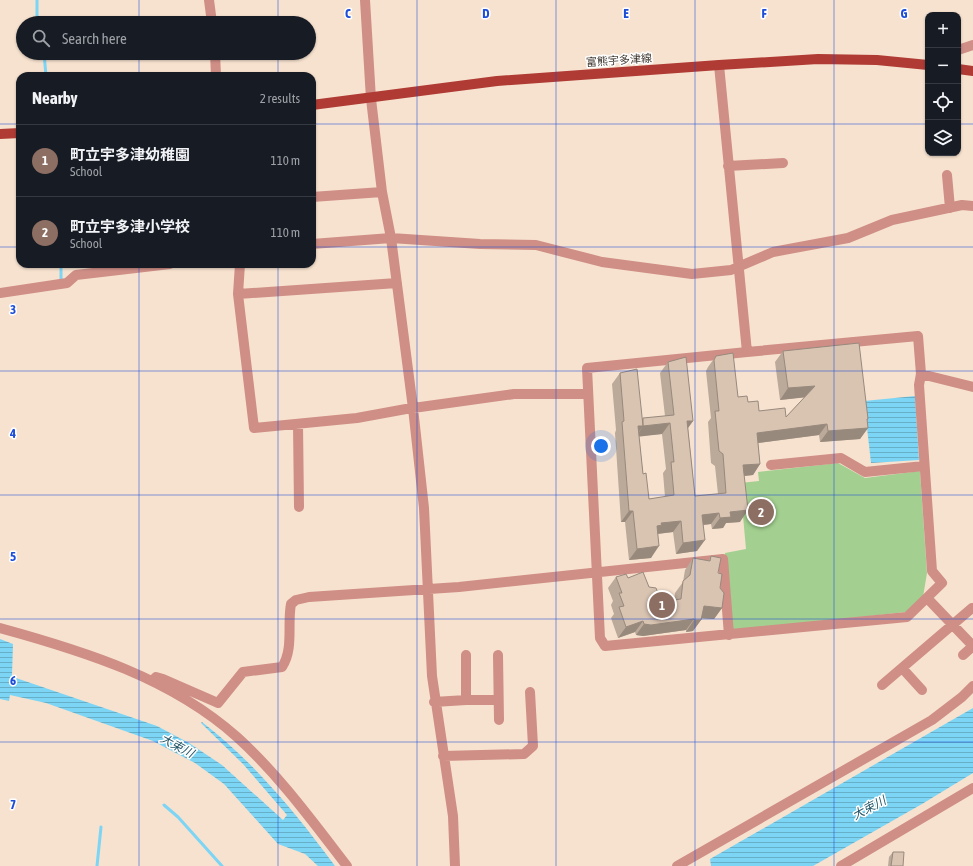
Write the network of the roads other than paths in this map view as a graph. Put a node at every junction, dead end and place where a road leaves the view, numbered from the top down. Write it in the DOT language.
graph roads {
  1 [pos="209,0"];
  2 [pos="366,0"];
  3 [pos="211,16"];
  4 [pos="973,45"];
  5 [pos="961,49"];
  6 [pos="215,60"];
  7 [pos="925,63"];
  8 [pos="719,65"];
  9 [pos="961,69"];
  10 [pos="973,71"];
  11 [pos="216,72"];
  12 [pos="371,99"];
  13 [pos="316,105"];
  14 [pos="16,133"];
  15 [pos="0,134"];
  16 [pos="783,163"];
  17 [pos="728,166"];
  18 [pos="948,175"];
  19 [pos="382,192"];
  20 [pos="316,197"];
  21 [pos="973,206"];
  22 [pos="950,208"];
  23 [pos="391,238"];
  24 [pos="316,244"];
  25 [pos="136,268"];
  26 [pos="240,268"];
  27 [pos="737,268"];
  28 [pos="397,283"];
  29 [pos="0,293"];
  30 [pos="238,294"];
  31 [pos="747,352"];
  32 [pos="921,374"];
  33 [pos="973,387"];
  34 [pos="588,394"];
  35 [pos="413,408"];
  36 [pos="298,424"];
  37 [pos="771,465"];
  38 [pos="924,466"];
  39 [pos="299,507"];
  40 [pos="596,572"];
  41 [pos="427,589"];
  42 [pos="927,598"];
  43 [pos="972,608"];
  44 [pos="953,624"];
  45 [pos="0,628"];
  46 [pos="729,635"];
  47 [pos="466,655"];
  48 [pos="498,655"];
  49 [pos="963,655"];
  50 [pos="902,668"];
  51 [pos="152,680"];
  52 [pos="882,685"];
  53 [pos="973,686"];
  54 [pos="922,690"];
  55 [pos="530,692"];
  56 [pos="466,700"];
  57 [pos="498,700"];
  58 [pos="434,702"];
  59 [pos="499,720"];
  60 [pos="443,756"];
  61 [pos="973,788"];
  62 [pos="347,866"];
  63 [pos="455,866"];
  64 [pos="677,866"];
  65 [pos="841,866"];
  1 -- 3 [label="street"];
  2 -- 12 [label="street"];
  4 -- 5 [label="street"];
  6 -- 11 [label="street"];
  7 -- 8 [label="main road, 富熊宇多津線"];
  8 -- 12 [label="main road, 富熊宇多津線"];
  8 -- 17 [label="street"];
  9 -- 10 [label="main road"];
  12 -- 13 [label="main road, 富熊宇多津線"];
  12 -- 19 [label="street"];
  14 -- 15 [label="main road"];
  16 -- 17 [label="street"];
  17 -- 27 [label="street"];
  18 -- 22 [label="street"];
  19 -- 20 [label="street"];
  19 -- 23 [label="street"];
  21 -- 22 [label="street"];
  22 -- 27 [label="street"];
  23 -- 24 [label="street"];
  23 -- 27 [label="street"];
  23 -- 28 [label="street"];
  25 -- 29 [label="street"];
  26 -- 30 [label="street"];
  27 -- 31 [label="street"];
  28 -- 30 [label="street"];
  28 -- 35 [label="street"];
  30 -- 36 [label="street"];
  31 -- 32 [label="street"];
  31 -- 34 [label="street"];
  32 -- 33 [label="street"];
  32 -- 38 [label="street"];
  34 -- 35 [label="street"];
  34 -- 40 [label="street"];
  35 -- 36 [label="street"];
  35 -- 41 [label="street"];
  36 -- 39 [label="street"];
  37 -- 38 [label="street"];
  38 -- 42 [label="street"];
  40 -- 41 [label="street"];
  40 -- 46 [label="street"];
  40 -- 46 [label="street"];
  41 -- 51 [label="street"];
  41 -- 58 [label="street"];
  42 -- 44 [label="street"];
  42 -- 46 [label="street"];
  43 -- 44 [label="street"];
  44 -- 49 [label="street"];
  44 -- 50 [label="street"];
  45 -- 51 [label="street"];
  47 -- 56 [label="street"];
  48 -- 57 [label="street"];
  50 -- 52 [label="street"];
  50 -- 54 [label="street"];
  51 -- 62 [label="street"];
  53 -- 64 [label="street"];
  55 -- 60 [label="street"];
  56 -- 57 [label="street"];
  56 -- 58 [label="street"];
  57 -- 59 [label="street"];
  58 -- 60 [label="street"];
  60 -- 63 [label="street"];
  61 -- 65 [label="street"];
}
